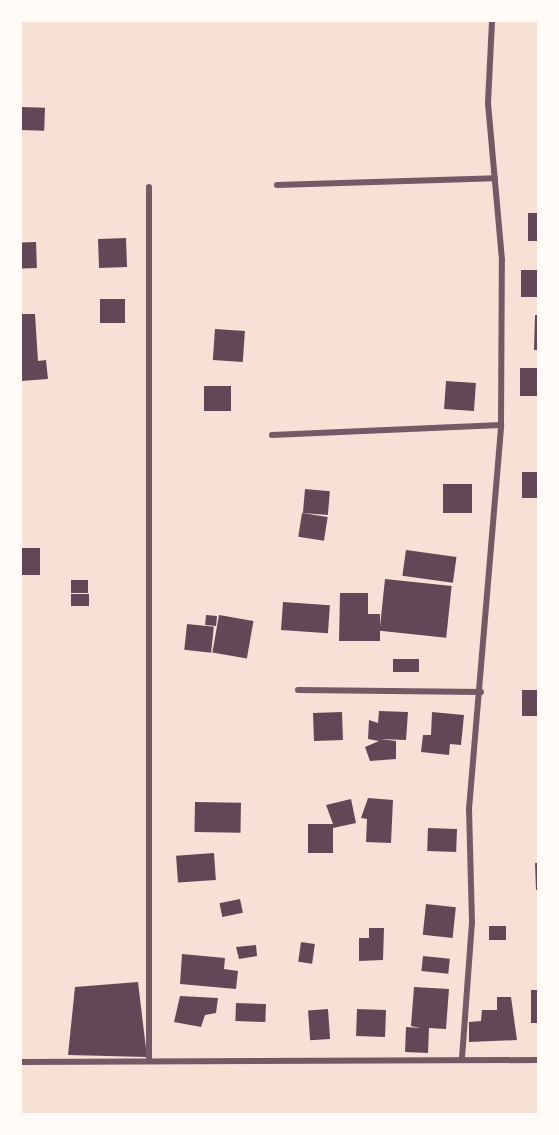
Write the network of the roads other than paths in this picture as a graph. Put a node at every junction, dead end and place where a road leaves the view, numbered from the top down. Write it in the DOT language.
graph roads {
  1 [pos="492,21"];
  2 [pos="495,178"];
  3 [pos="277,185"];
  4 [pos="148,187"];
  5 [pos="501,424"];
  6 [pos="272,435"];
  7 [pos="298,690"];
  8 [pos="481,692"];
  9 [pos="462,1058"];
  10 [pos="538,1060"];
  11 [pos="148,1061"];
  12 [pos="21,1062"];
  1 -- 2 [label="street"];
  2 -- 3 [label="street"];
  2 -- 5 [label="street"];
  4 -- 11 [label="street"];
  5 -- 6 [label="street"];
  5 -- 8 [label="street"];
  7 -- 8 [label="street"];
  8 -- 9 [label="street"];
  9 -- 10 [label="street"];
  9 -- 11 [label="street"];
  11 -- 12 [label="street"];
}
